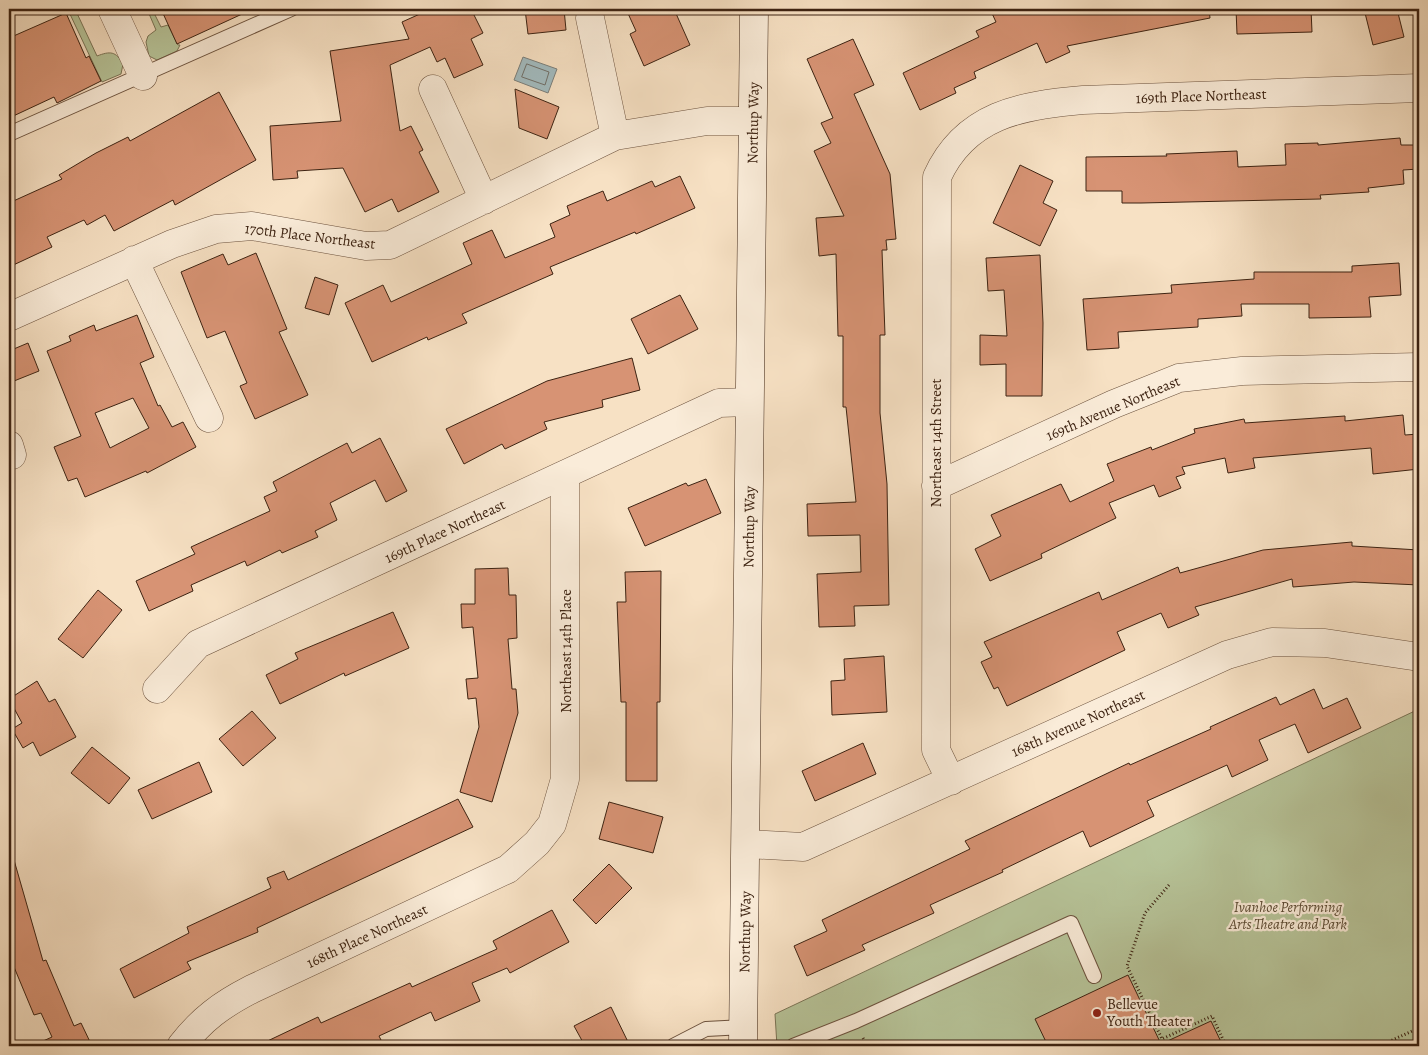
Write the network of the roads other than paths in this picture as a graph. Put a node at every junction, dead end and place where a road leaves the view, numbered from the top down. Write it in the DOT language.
graph roads {
  1 [pos="112,9"];
  2 [pos="291,9"];
  3 [pos="754,9"];
  4 [pos="590,18"];
  5 [pos="143,76"];
  6 [pos="1419,88"];
  7 [pos="433,90"];
  8 [pos="752,121"];
  9 [pos="986,121"];
  10 [pos="9,134"];
  11 [pos="614,136"];
  12 [pos="484,200"];
  13 [pos="134,260"];
  14 [pos="9,317"];
  15 [pos="1419,367"];
  16 [pos="749,402"];
  17 [pos="209,418"];
  18 [pos="565,475"];
  19 [pos="936,486"];
  20 [pos="1419,657"];
  21 [pos="157,689"];
  22 [pos="951,781"];
  23 [pos="552,824"];
  24 [pos="746,844"];
  25 [pos="1094,976"];
  26 [pos="743,1037"];
  27 [pos="181,1046"];
  28 [pos="673,1046"];
  29 [pos="793,1046"];
  1 -- 5 [label="street"];
  2 -- 5 [label="lane"];
  3 -- 8 [label="street, Northup Way"];
  4 -- 11 [label="street"];
  5 -- 10 [label="lane"];
  6 -- 9 [label="street, 169th Place Northeast"];
  7 -- 12 [label="street"];
  8 -- 11 [label="street, 170th Place Northeast"];
  8 -- 16 [label="street, Northup Way"];
  9 -- 19 [label="street, Northeast 14th Street"];
  11 -- 12 [label="street, 170th Place Northeast"];
  12 -- 13 [label="street, 170th Place Northeast"];
  13 -- 14 [label="street, 170th Place Northeast"];
  13 -- 17 [label="street"];
  15 -- 19 [label="street, 169th Avenue Northeast"];
  16 -- 18 [label="street, 169th Place Northeast"];
  16 -- 24 [label="street, Northup Way"];
  18 -- 21 [label="street, 169th Place Northeast"];
  18 -- 23 [label="street, Northeast 14th Place"];
  19 -- 22 [label="street, Northeast 14th Street"];
  20 -- 22 [label="street, 168th Avenue Northeast"];
  22 -- 24 [label="street, 168th Avenue Northeast"];
  23 -- 27 [label="street, 168th Place Northeast"];
  24 -- 26 [label="street, Northup Way"];
  25 -- 29 [label="lane"];
  26 -- 28 [label="lane"];
}
